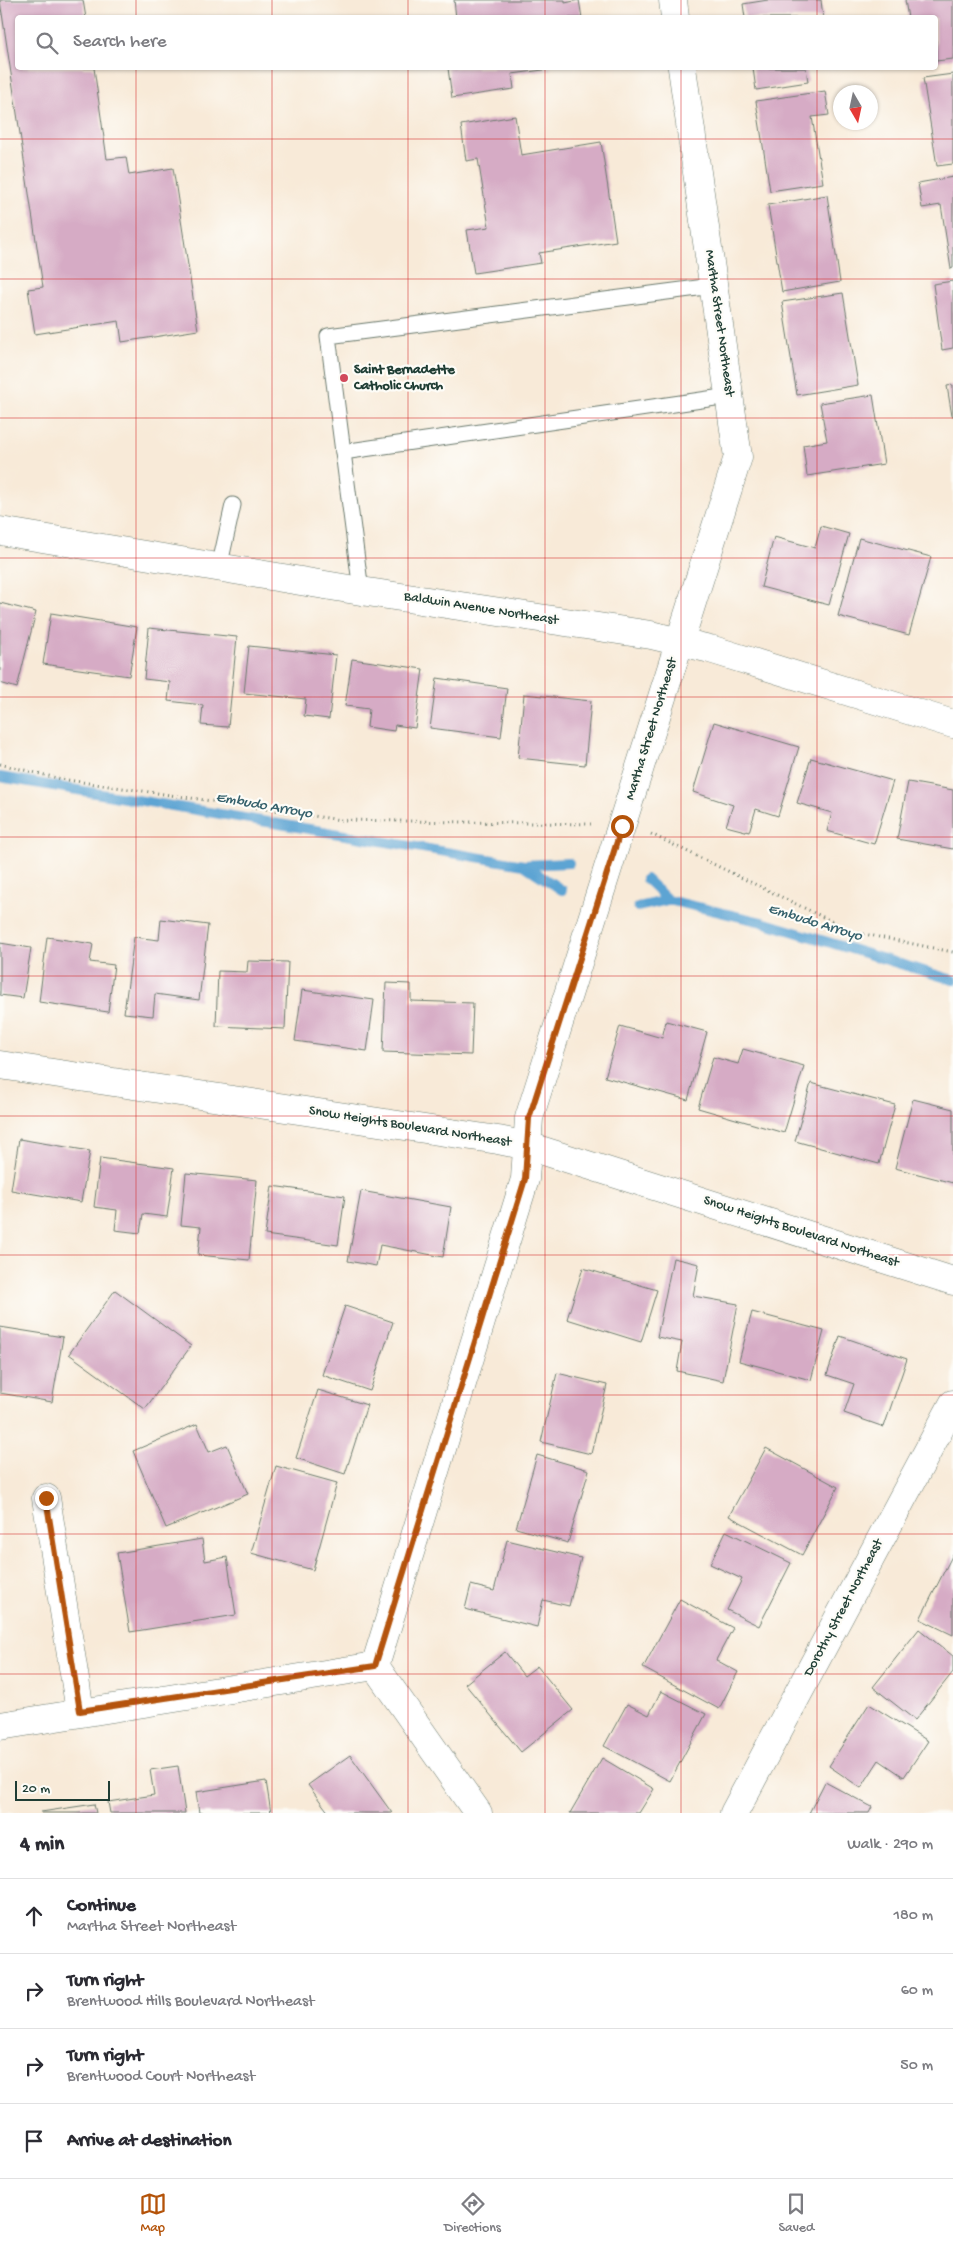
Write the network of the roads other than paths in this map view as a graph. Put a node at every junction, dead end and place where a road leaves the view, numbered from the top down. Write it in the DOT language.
graph roads {
  1 [pos="673,0"];
  2 [pos="675,15"];
  3 [pos="682,70"];
  4 [pos="713,286"];
  5 [pos="729,396"];
  6 [pos="343,452"];
  7 [pos="233,505"];
  8 [pos="0,531"];
  9 [pos="219,568"];
  10 [pos="361,591"];
  11 [pos="680,641"];
  12 [pos="953,724"];
  13 [pos="0,1065"];
  14 [pos="528,1146"];
  15 [pos="953,1280"];
  16 [pos="953,1404"];
  17 [pos="46,1498"];
  18 [pos="375,1666"];
  19 [pos="80,1711"];
  20 [pos="0,1726"];
  21 [pos="478,1813"];
  22 [pos="734,1813"];
  1 -- 2 [label="street"];
  3 -- 4 [label="street, Martha Street Northeast"];
  4 -- 5 [label="street, Martha Street Northeast"];
  4 -- 6 [label="lane"];
  5 -- 6 [label="lane"];
  5 -- 11 [label="street, Martha Street Northeast"];
  6 -- 10 [label="lane"];
  7 -- 9 [label="lane"];
  8 -- 9 [label="street, Baldwin Avenue Northeast"];
  9 -- 10 [label="street, Baldwin Avenue Northeast"];
  10 -- 11 [label="street, Baldwin Avenue Northeast"];
  11 -- 12 [label="street, Baldwin Avenue Northeast"];
  11 -- 14 [label="street, Martha Street Northeast"];
  13 -- 14 [label="street, Snow Heights Boulevard Northeast"];
  14 -- 15 [label="street, Snow Heights Boulevard Northeast"];
  14 -- 18 [label="street, Martha Street Northeast"];
  16 -- 22 [label="street, Dorothy Street Northeast"];
  17 -- 19 [label="street"];
  18 -- 19 [label="street"];
  18 -- 21 [label="street"];
  19 -- 20 [label="street"];
}
